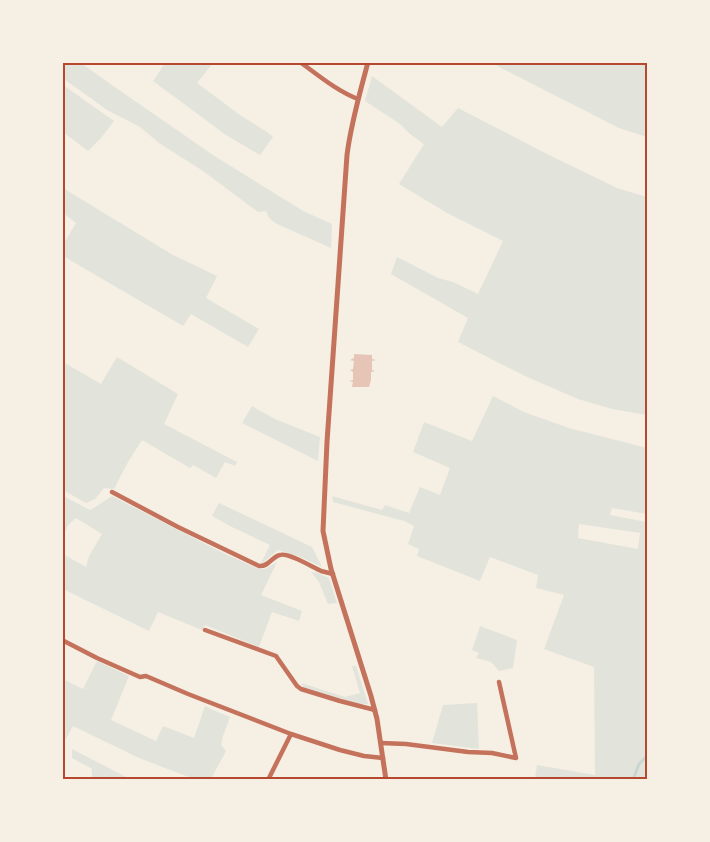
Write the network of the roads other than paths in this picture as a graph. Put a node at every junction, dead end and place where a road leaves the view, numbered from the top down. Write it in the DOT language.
graph roads {
  1 [pos="300,62"];
  2 [pos="368,62"];
  3 [pos="358,99"];
  4 [pos="112,492"];
  5 [pos="333,574"];
  6 [pos="205,630"];
  7 [pos="62,640"];
  8 [pos="499,682"];
  9 [pos="375,710"];
  10 [pos="291,734"];
  11 [pos="381,744"];
  12 [pos="383,758"];
  13 [pos="268,780"];
  14 [pos="386,780"];
  1 -- 3 [label="street"];
  2 -- 3 [label="street"];
  3 -- 5 [label="street"];
  4 -- 5 [label="street"];
  5 -- 9 [label="street"];
  6 -- 9 [label="street"];
  7 -- 10 [label="street"];
  8 -- 11 [label="street"];
  9 -- 11 [label="street"];
  10 -- 12 [label="street"];
  10 -- 13 [label="street"];
  11 -- 12 [label="street"];
  12 -- 14 [label="street"];
}
